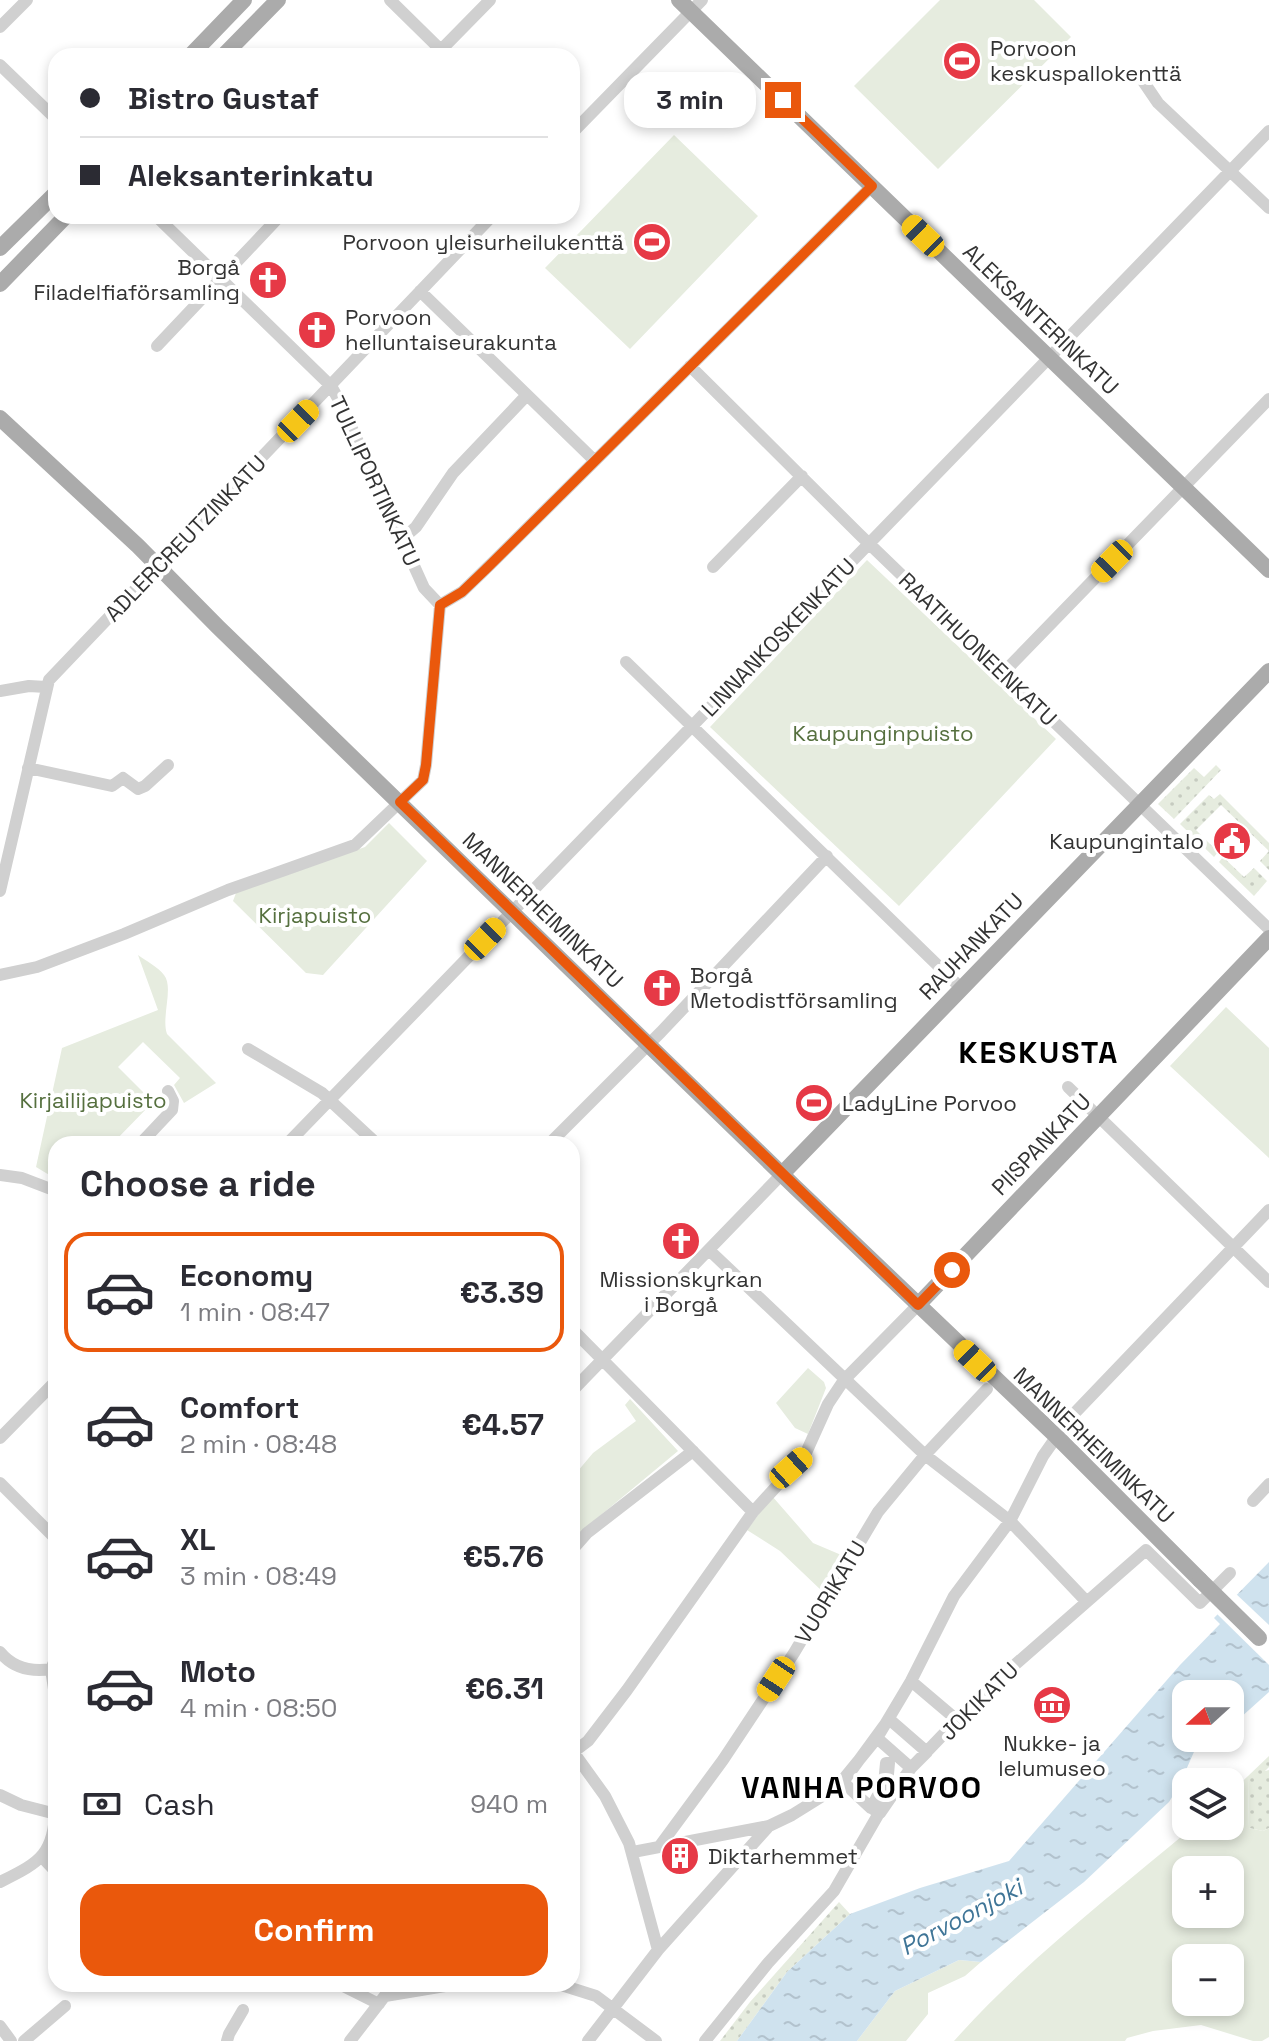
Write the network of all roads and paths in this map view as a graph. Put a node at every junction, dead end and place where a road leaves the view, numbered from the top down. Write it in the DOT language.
graph roads {
  1 [pos="27,0"];
  2 [pos="244,0"];
  3 [pos="278,0"];
  4 [pos="390,0"];
  5 [pos="490,0"];
  6 [pos="691,4"];
  7 [pos="0,27"];
  8 [pos="198,48"];
  9 [pos="231,48"];
  10 [pos="435,48"];
  11 [pos="446,48"];
  12 [pos="0,65"];
  13 [pos="1143,81"];
  14 [pos="48,111"];
  15 [pos="580,124"];
  16 [pos="1269,131"];
  17 [pos="1230,171"];
  18 [pos="872,186"];
  19 [pos="48,201"];
  20 [pos="1269,208"];
  21 [pos="58,224"];
  22 [pos="164,224"];
  23 [pos="272,224"];
  24 [pos="484,224"];
  25 [pos="0,248"];
  26 [pos="221,278"];
  27 [pos="0,284"];
  28 [pos="420,291"];
  29 [pos="157,346"];
  30 [pos="1048,356"];
  31 [pos="690,366"];
  32 [pos="331,386"];
  33 [pos="526,396"];
  34 [pos="1269,399"];
  35 [pos="0,418"];
  36 [pos="595,461"];
  37 [pos="802,476"];
  38 [pos="1184,488"];
  39 [pos="401,540"];
  40 [pos="869,543"];
  41 [pos="157,565"];
  42 [pos="713,567"];
  43 [pos="1269,570"];
  44 [pos="440,605"];
  45 [pos="626,662"];
  46 [pos="1269,671"];
  47 [pos="1003,673"];
  48 [pos="46,687"];
  49 [pos="0,691"];
  50 [pos="691,725"];
  51 [pos="168,765"];
  52 [pos="28,768"];
  53 [pos="400,802"];
  54 [pos="1139,805"];
  55 [pos="827,856"];
  56 [pos="0,891"];
  57 [pos="512,911"];
  58 [pos="1269,929"];
  59 [pos="1269,938"];
  60 [pos="0,975"];
  61 [pos="961,988"];
  62 [pos="648,1043"];
  63 [pos="248,1049"];
  64 [pos="1068,1087"];
  65 [pos="168,1091"];
  66 [pos="329,1099"];
  67 [pos="1098,1116"];
  68 [pos="148,1136"];
  69 [pos="294,1136"];
  70 [pos="368,1136"];
  71 [pos="557,1136"];
  72 [pos="782,1174"];
  73 [pos="0,1175"];
  74 [pos="48,1188"];
  75 [pos="1269,1210"];
  76 [pos="1233,1247"];
  77 [pos="709,1250"];
  78 [pos="1269,1282"];
  79 [pos="918,1305"];
  80 [pos="580,1337"];
  81 [pos="603,1359"];
  82 [pos="844,1380"];
  83 [pos="580,1383"];
  84 [pos="48,1389"];
  85 [pos="987,1389"];
  86 [pos="1056,1436"];
  87 [pos="0,1438"];
  88 [pos="693,1451"];
  89 [pos="925,1455"];
  90 [pos="0,1483"];
  91 [pos="1269,1484"];
  92 [pos="1253,1501"];
  93 [pos="753,1512"];
  94 [pos="1010,1521"];
  95 [pos="48,1531"];
  96 [pos="580,1541"];
  97 [pos="1230,1573"];
  98 [pos="1086,1601"];
  99 [pos="1264,1643"];
  100 [pos="0,1652"];
  101 [pos="48,1667"];
  102 [pos="911,1681"];
  103 [pos="889,1719"];
  104 [pos="957,1720"];
  105 [pos="877,1738"];
  106 [pos="580,1747"];
  107 [pos="927,1752"];
  108 [pos="580,1762"];
  109 [pos="911,1768"];
  110 [pos="843,1782"];
  111 [pos="0,1795"];
  112 [pos="48,1812"];
  113 [pos="880,1813"];
  114 [pos="769,1826"];
  115 [pos="48,1847"];
  116 [pos="659,1847"];
  117 [pos="633,1852"];
  118 [pos="42,1857"];
  119 [pos="48,1863"];
  120 [pos="0,1882"];
  121 [pos="658,1950"];
  122 [pos="580,1991"];
  123 [pos="360,1992"];
  124 [pos="388,1992"];
  125 [pos="420,1992"];
  126 [pos="382,2000"];
  127 [pos="65,2006"];
  128 [pos="615,2008"];
  129 [pos="243,2010"];
  130 [pos="0,2026"];
  131 [pos="11,2041"];
  132 [pos="24,2041"];
  133 [pos="227,2041"];
  134 [pos="350,2041"];
  135 [pos="588,2041"];
  136 [pos="656,2041"];
  137 [pos="705,2041"];
  1 -- 7 [label="street"];
  2 -- 8 [label="main road"];
  3 -- 9 [label="main road"];
  4 -- 10 [label="street"];
  5 -- 11 [label="street"];
  6 -- 15 [label="street"];
  6 -- 18 [label="main road, ALEKSANTERINKATU"];
  12 -- 14 [label="street"];
  13 -- 17 [label="street"];
  16 -- 17 [label="street, LINNANKOSKENKATU"];
  17 -- 20 [label="street"];
  17 -- 30 [label="street, LINNANKOSKENKATU"];
  18 -- 30 [label="main road, ALEKSANTERINKATU"];
  18 -- 31 [label="street"];
  19 -- 25 [label="main road"];
  21 -- 27 [label="main road"];
  22 -- 26 [label="street, TULLIPORTINKATU"];
  23 -- 26 [label="street"];
  24 -- 28 [label="street, ADLERCREUTZINKATU"];
  26 -- 29 [label="street"];
  26 -- 32 [label="street, TULLIPORTINKATU"];
  28 -- 32 [label="street, ADLERCREUTZINKATU"];
  28 -- 33 [label="street"];
  30 -- 38 [label="main road, ALEKSANTERINKATU"];
  30 -- 40 [label="street, LINNANKOSKENKATU"];
  31 -- 36 [label="street"];
  31 -- 37 [label="street, RAATIHUONEENKATU"];
  32 -- 39 [label="street, TULLIPORTINKATU"];
  32 -- 41 [label="street, ADLERCREUTZINKATU"];
  33 -- 36 [label="street"];
  33 -- 39 [label="street"];
  34 -- 38 [label="street"];
  35 -- 41 [label="main road, MANNERHEIMINKATU"];
  36 -- 44 [label="street"];
  37 -- 40 [label="street, RAATIHUONEENKATU"];
  37 -- 42 [label="street"];
  38 -- 43 [label="main road, ALEKSANTERINKATU"];
  38 -- 47 [label="street"];
  39 -- 44 [label="street, TULLIPORTINKATU"];
  40 -- 47 [label="street, RAATIHUONEENKATU"];
  40 -- 50 [label="street, LINNANKOSKENKATU"];
  41 -- 48 [label="street, ADLERCREUTZINKATU"];
  41 -- 53 [label="main road, MANNERHEIMINKATU"];
  44 -- 53 [label="street"];
  45 -- 50 [label="street"];
  46 -- 54 [label="main road, RAUHANKATU"];
  47 -- 54 [label="street, RAATIHUONEENKATU"];
  48 -- 49 [label="street"];
  48 -- 52 [label="street"];
  50 -- 55 [label="street"];
  50 -- 57 [label="street, LINNANKOSKENKATU"];
  51 -- 52 [label="street"];
  52 -- 56 [label="street"];
  53 -- 57 [label="main road, MANNERHEIMINKATU"];
  53 -- 60 [label="street"];
  54 -- 58 [label="street, RAATIHUONEENKATU"];
  54 -- 61 [label="main road, RAUHANKATU"];
  55 -- 61 [label="street"];
  55 -- 62 [label="street"];
  57 -- 62 [label="main road, MANNERHEIMINKATU"];
  57 -- 66 [label="street, LINNANKOSKENKATU"];
  59 -- 67 [label="main road, PIISPANKATU"];
  61 -- 72 [label="main road, RAUHANKATU"];
  62 -- 71 [label="street"];
  62 -- 72 [label="main road, MANNERHEIMINKATU"];
  63 -- 66 [label="street"];
  64 -- 67 [label="street"];
  65 -- 68 [label="street"];
  66 -- 69 [label="street, LINNANKOSKENKATU"];
  66 -- 70 [label="street"];
  67 -- 76 [label="street"];
  67 -- 79 [label="main road, PIISPANKATU"];
  72 -- 77 [label="street, RAUHANKATU"];
  72 -- 79 [label="main road, MANNERHEIMINKATU"];
  73 -- 74 [label="street"];
  75 -- 76 [label="street"];
  76 -- 78 [label="street"];
  76 -- 86 [label="street"];
  77 -- 81 [label="street, RAUHANKATU"];
  77 -- 82 [label="street"];
  79 -- 82 [label="street, PIISPANKATU"];
  79 -- 86 [label="main road, MANNERHEIMINKATU"];
  80 -- 81 [label="street"];
  81 -- 83 [label="street, RAUHANKATU"];
  81 -- 88 [label="street"];
  82 -- 89 [label="street"];
  82 -- 93 [label="street, PIISPANKATU"];
  84 -- 87 [label="street"];
  85 -- 89 [label="street, VUORIKATU"];
  86 -- 94 [label="street"];
  86 -- 99 [label="main road, MANNERHEIMINKATU, bridge"];
  88 -- 93 [label="street"];
  88 -- 96 [label="street"];
  89 -- 94 [label="street"];
  89 -- 116 [label="street, VUORIKATU"];
  90 -- 95 [label="street"];
  91 -- 92 [label="street"];
  93 -- 106 [label="street, PIISPANKATU"];
  94 -- 98 [label="street"];
  94 -- 102 [label="street"];
  97 -- 98 [label="street, JOKIKATU"];
  98 -- 104 [label="street, JOKIKATU"];
  100 -- 101 [label="street"];
  102 -- 103 [label="street"];
  102 -- 104 [label="street"];
  103 -- 105 [label="street"];
  103 -- 107 [label="street"];
  104 -- 107 [label="street, JOKIKATU"];
  105 -- 109 [label="street"];
  105 -- 110 [label="street"];
  107 -- 109 [label="street, JOKIKATU"];
  108 -- 117 [label="street"];
  109 -- 113 [label="street, JOKIKATU"];
  110 -- 113 [label="street"];
  110 -- 114 [label="street"];
  111 -- 112 [label="street"];
  113 -- 137 [label="street"];
  114 -- 116 [label="street"];
  114 -- 121 [label="street"];
  115 -- 118 [label="street"];
  116 -- 117 [label="street"];
  117 -- 121 [label="street"];
  118 -- 119 [label="street"];
  118 -- 120 [label="street"];
  121 -- 128 [label="street"];
  122 -- 128 [label="street"];
  123 -- 126 [label="street"];
  124 -- 126 [label="street"];
  125 -- 126 [label="street"];
  126 -- 134 [label="street"];
  127 -- 132 [label="street"];
  128 -- 135 [label="street"];
  128 -- 136 [label="street"];
  129 -- 133 [label="street"];
  130 -- 131 [label="street"];
}
